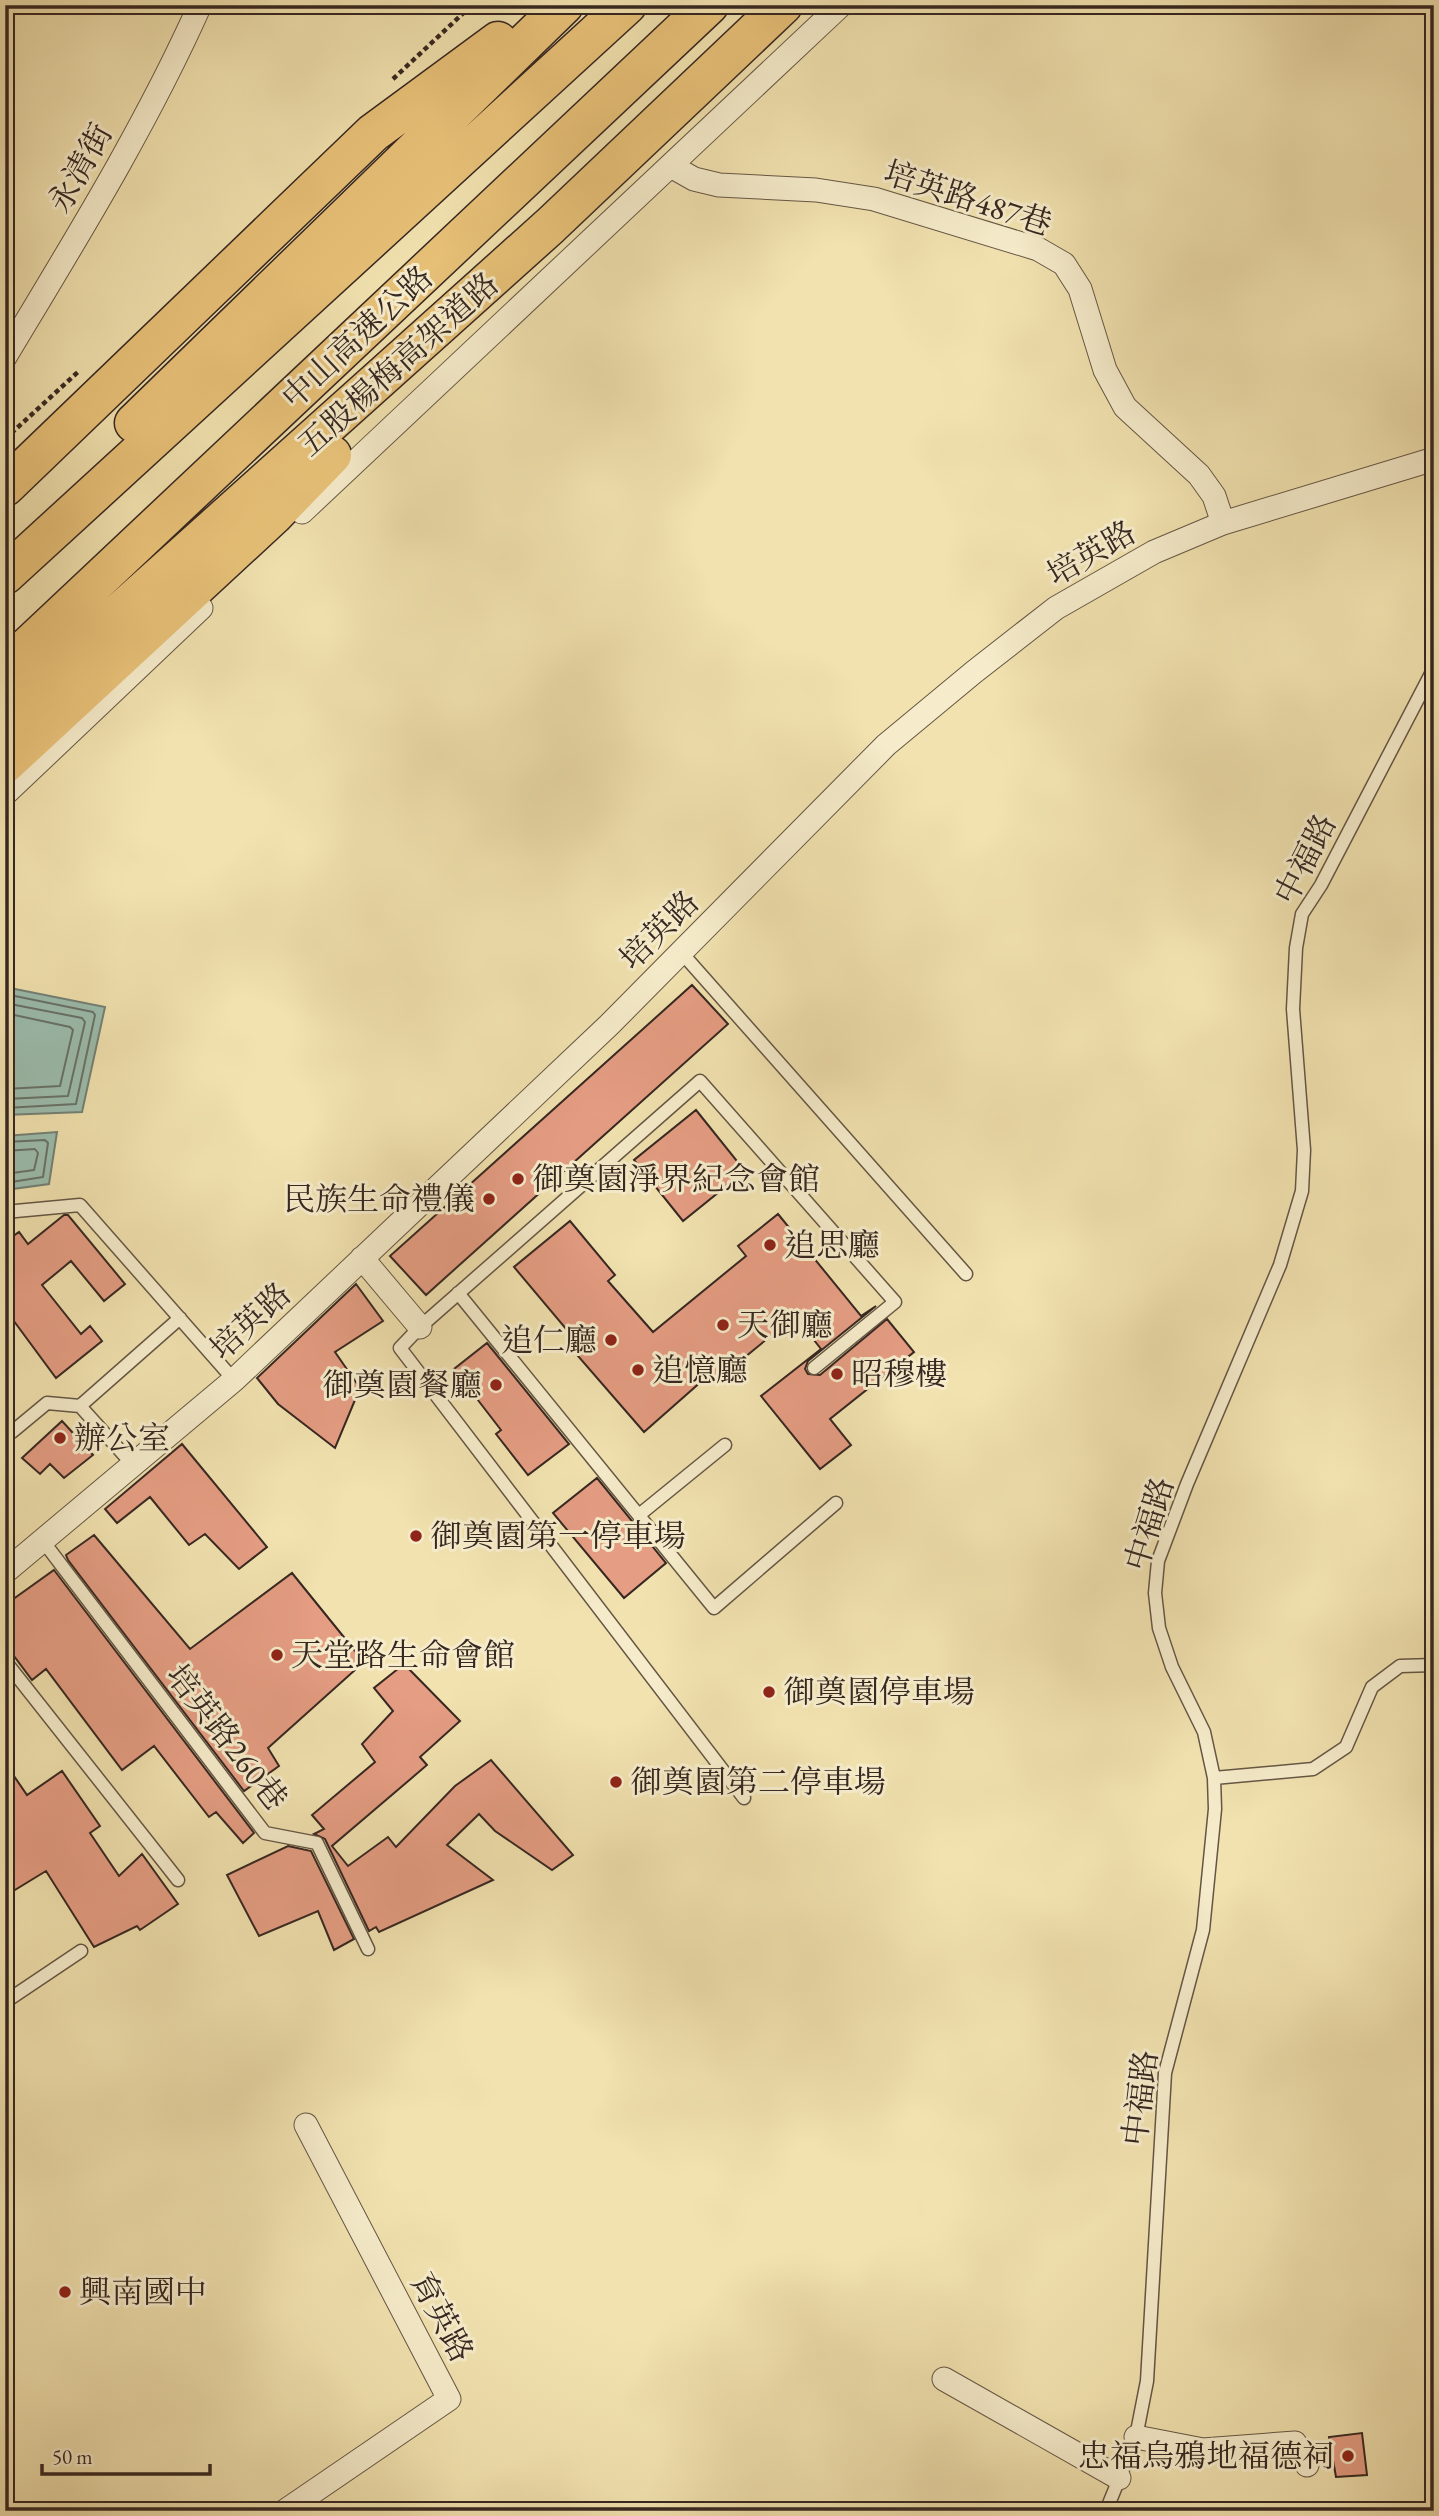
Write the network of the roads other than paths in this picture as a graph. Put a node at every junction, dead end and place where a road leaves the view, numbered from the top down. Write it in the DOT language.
graph roads {
  1 [pos="200,5"];
  2 [pos="548,5"];
  3 [pos="564,5"];
  4 [pos="627,5"];
  5 [pos="709,5"];
  6 [pos="783,5"];
  7 [pos="841,5"];
  8 [pos="671,166"];
  9 [pos="550,226"];
  10 [pos="5,357"];
  11 [pos="1434,459"];
  12 [pos="5,487"];
  13 [pos="1223,523"];
  14 [pos="5,548"];
  15 [pos="5,575"];
  16 [pos="5,668"];
  17 [pos="1434,668"];
  18 [pos="5,715"];
  19 [pos="5,764"];
  20 [pos="5,794"];
  21 [pos="681,952"];
  22 [pos="5,1212"];
  23 [pos="362,1258"];
  24 [pos="966,1274"];
  25 [pos="458,1293"];
  26 [pos="180,1318"];
  27 [pos="420,1327"];
  28 [pos="814,1368"];
  29 [pos="234,1380"];
  30 [pos="80,1406"];
  31 [pos="5,1430"];
  32 [pos="725,1445"];
  33 [pos="134,1466"];
  34 [pos="836,1503"];
  35 [pos="639,1515"];
  36 [pos="43,1541"];
  37 [pos="5,1572"];
  38 [pos="5,1661"];
  39 [pos="1434,1665"];
  40 [pos="1214,1778"];
  41 [pos="744,1798"];
  42 [pos="178,1880"];
  43 [pos="368,1949"];
  44 [pos="80,1951"];
  45 [pos="5,2001"];
  46 [pos="306,2125"];
  47 [pos="944,2379"];
  48 [pos="1136,2437"];
  49 [pos="1307,2465"];
  50 [pos="1119,2478"];
  51 [pos="285,2511"];
  52 [pos="1106,2511"];
  1 -- 10 [label="street, 永清街"];
  2 -- 12 [label="highway"];
  3 -- 14 [label="highway"];
  4 -- 15 [label="highway, 中山高速公路"];
  5 -- 16 [label="highway, 中山高速公路"];
  6 -- 9 [label="highway, 五股楊梅高架道路"];
  7 -- 8 [label="street"];
  8 -- 13 [label="street, 培英路487巷"];
  8 -- 20 [label="street"];
  9 -- 18 [label="highway, 五股楊梅高架道路"];
  9 -- 19 [label="highway"];
  11 -- 13 [label="street, 培英路"];
  13 -- 21 [label="street, 培英路"];
  17 -- 40 [label="lane, 中福路"];
  21 -- 23 [label="street, 培英路"];
  21 -- 24 [label="lane"];
  22 -- 26 [label="lane"];
  23 -- 27 [label="street"];
  23 -- 29 [label="street, 培英路"];
  25 -- 27 [label="lane"];
  25 -- 28 [label="lane"];
  25 -- 35 [label="lane"];
  26 -- 29 [label="lane"];
  26 -- 30 [label="lane"];
  27 -- 41 [label="lane"];
  29 -- 33 [label="street, 培英路"];
  30 -- 31 [label="lane"];
  30 -- 33 [label="lane"];
  32 -- 35 [label="lane"];
  33 -- 36 [label="street, 培英路"];
  34 -- 35 [label="lane"];
  36 -- 37 [label="street, 培英路"];
  36 -- 43 [label="lane, 培英路260巷"];
  38 -- 42 [label="lane"];
  39 -- 40 [label="lane"];
  40 -- 48 [label="lane, 中福路"];
  44 -- 45 [label="lane"];
  46 -- 51 [label="street, 育英路"];
  47 -- 50 [label="street"];
  48 -- 49 [label="street"];
  48 -- 50 [label="lane, 中福路"];
  50 -- 52 [label="lane, 中福路"];
}
